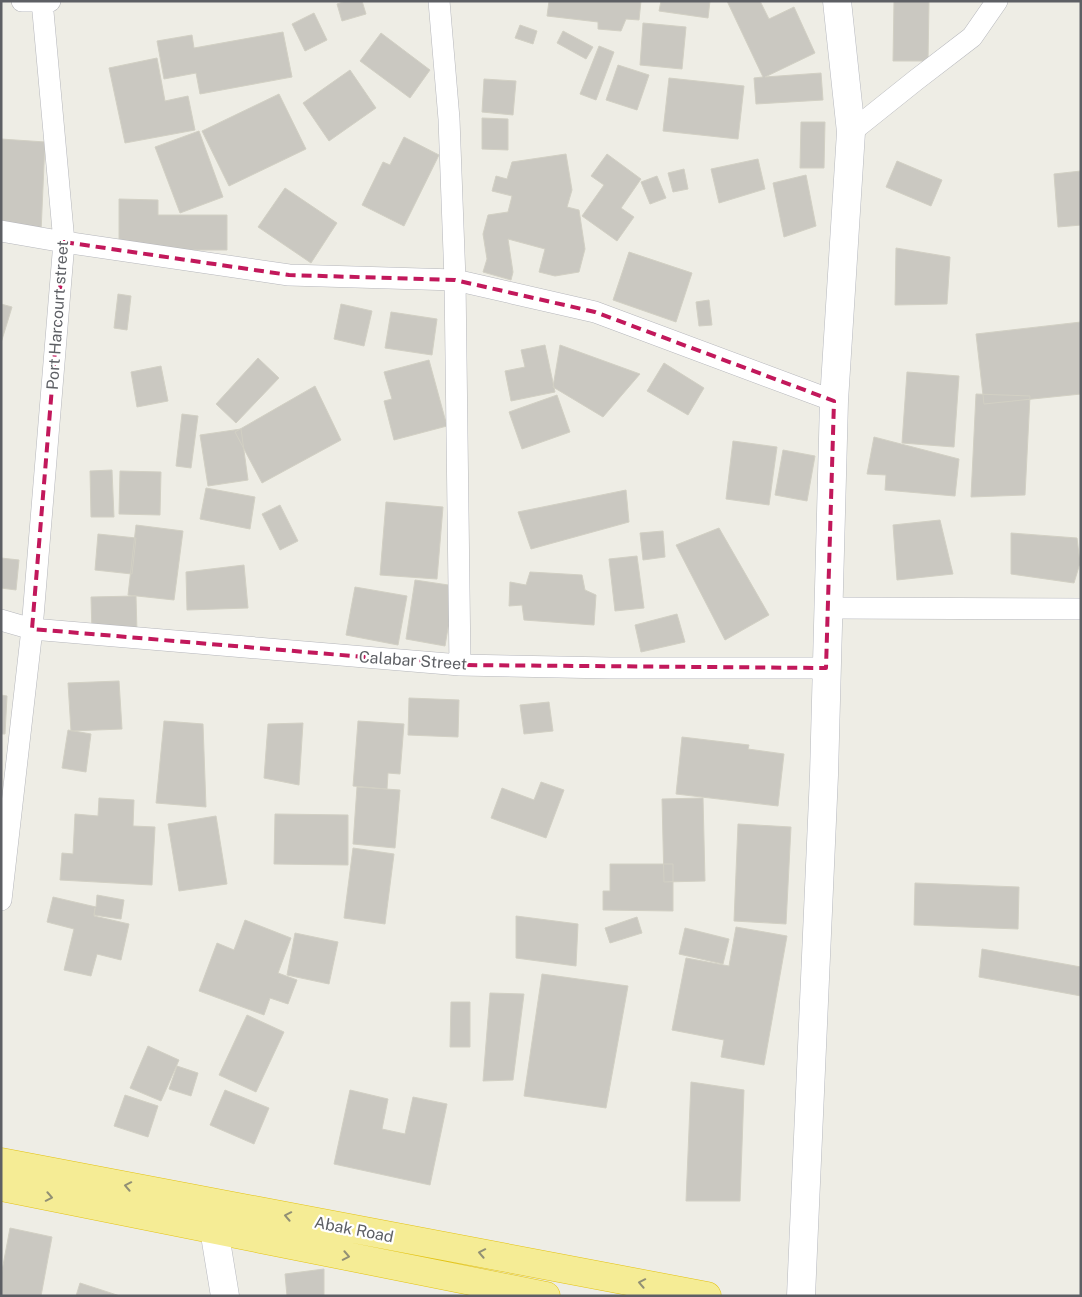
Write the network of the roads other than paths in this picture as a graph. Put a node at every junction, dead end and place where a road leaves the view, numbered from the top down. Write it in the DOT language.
graph roads {
  1 [pos="39,1"];
  2 [pos="439,1"];
  3 [pos="837,1"];
  4 [pos="997,1"];
  5 [pos="851,132"];
  6 [pos="1,231"];
  7 [pos="64,242"];
  8 [pos="455,280"];
  9 [pos="834,401"];
  10 [pos="828,608"];
  11 [pos="1081,609"];
  12 [pos="1,620"];
  13 [pos="32,629"];
  14 [pos="460,665"];
  15 [pos="826,668"];
  16 [pos="1,900"];
  17 [pos="1,1162"];
  18 [pos="1,1187"];
  19 [pos="214,1229"];
  20 [pos="225,1296"];
  21 [pos="546,1296"];
  22 [pos="707,1296"];
  23 [pos="801,1296"];
  1 -- 7 [label="street, Port Harcourt street"];
  2 -- 8 [label="street"];
  3 -- 5 [label="street"];
  4 -- 5 [label="street"];
  5 -- 9 [label="street"];
  6 -- 7 [label="street"];
  7 -- 8 [label="street"];
  7 -- 13 [label="street, Port Harcourt street"];
  8 -- 9 [label="street"];
  8 -- 14 [label="street"];
  9 -- 10 [label="street"];
  10 -- 11 [label="street"];
  10 -- 15 [label="street"];
  12 -- 13 [label="street, Calabar Street"];
  13 -- 14 [label="street, Calabar Street"];
  13 -- 16 [label="street, Port Harcourt street"];
  14 -- 15 [label="street, Calabar Street"];
  15 -- 23 [label="street"];
  22 -- 17 [label="highway, Abak Road, one-way"];
  18 -- 19 [label="highway, Abak Road, one-way"];
  19 -- 20 [label="street"];
  19 -- 21 [label="highway, Abak Road, one-way"];
}
